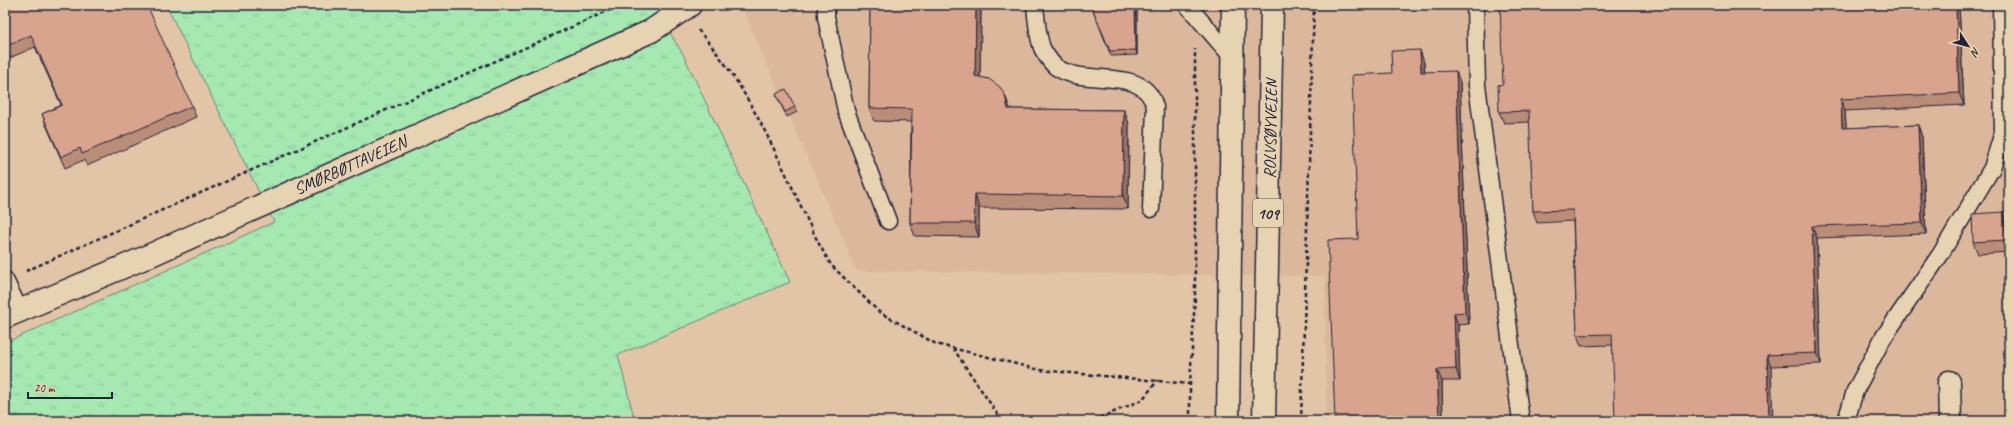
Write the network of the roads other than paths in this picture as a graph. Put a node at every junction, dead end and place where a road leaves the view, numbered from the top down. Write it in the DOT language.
graph roads {
  1 [pos="826,5"];
  2 [pos="1035,5"];
  3 [pos="1233,5"];
  4 [pos="1272,5"];
  5 [pos="1475,5"];
  6 [pos="2001,5"];
  7 [pos="683,7"];
  8 [pos="1191,10"];
  9 [pos="1233,58"];
  10 [pos="1151,209"];
  11 [pos="888,221"];
  12 [pos="5,280"];
  13 [pos="13,314"];
  14 [pos="1949,382"];
  15 [pos="1228,421"];
  16 [pos="1264,421"];
  17 [pos="1521,421"];
  18 [pos="1846,421"];
  19 [pos="1950,421"];
  1 -- 11 [label="lane"];
  2 -- 10 [label="lane"];
  3 -- 9 [label="main road, 109"];
  4 -- 16 [label="main road, ROLVSØYVEIEN / 109"];
  5 -- 17 [label="lane"];
  6 -- 18 [label="lane"];
  7 -- 13 [label="main road, SMØRBØTTAVEIEN"];
  8 -- 9 [label="lane"];
  9 -- 15 [label="main road, 109"];
  12 -- 13 [label="lane"];
  14 -- 19 [label="main road"];
}
